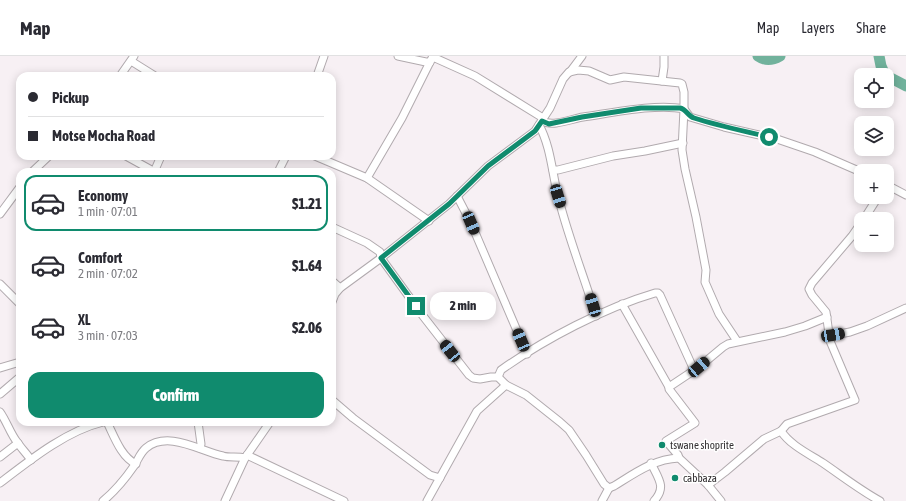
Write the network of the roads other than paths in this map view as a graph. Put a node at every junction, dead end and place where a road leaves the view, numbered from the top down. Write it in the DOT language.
graph roads {
  1 [pos="324,56"];
  2 [pos="398,56"];
  3 [pos="582,56"];
  4 [pos="664,56"];
  5 [pos="132,58"];
  6 [pos="430,62"];
  7 [pos="123,72"];
  8 [pos="150,72"];
  9 [pos="318,72"];
  10 [pos="569,72"];
  11 [pos="662,81"];
  12 [pos="684,109"];
  13 [pos="541,121"];
  14 [pos="682,143"];
  15 [pos="45,160"];
  16 [pos="133,160"];
  17 [pos="324,160"];
  18 [pos="38,168"];
  19 [pos="147,168"];
  20 [pos="854,169"];
  21 [pos="553,170"];
  22 [pos="367,178"];
  23 [pos="894,189"];
  24 [pos="16,192"];
  25 [pos="906,195"];
  26 [pos="457,196"];
  27 [pos="0,214"];
  28 [pos="429,221"];
  29 [pos="336,229"];
  30 [pos="854,233"];
  31 [pos="381,258"];
  32 [pos="0,284"];
  33 [pos="336,292"];
  34 [pos="16,300"];
  35 [pos="622,304"];
  36 [pos="906,308"];
  37 [pos="596,316"];
  38 [pos="827,316"];
  39 [pos="829,336"];
  40 [pos="737,341"];
  41 [pos="527,354"];
  42 [pos="16,363"];
  43 [pos="0,368"];
  44 [pos="694,370"];
  45 [pos="498,377"];
  46 [pos="16,380"];
  47 [pos="506,385"];
  48 [pos="669,387"];
  49 [pos="0,394"];
  50 [pos="336,403"];
  51 [pos="0,412"];
  52 [pos="91,426"];
  53 [pos="109,426"];
  54 [pos="199,426"];
  55 [pos="267,426"];
  56 [pos="781,431"];
  57 [pos="18,444"];
  58 [pos="200,448"];
  59 [pos="0,457"];
  60 [pos="246,457"];
  61 [pos="680,458"];
  62 [pos="31,460"];
  63 [pos="136,464"];
  64 [pos="651,464"];
  65 [pos="440,478"];
  66 [pos="0,483"];
  67 [pos="708,485"];
  68 [pos="609,488"];
  69 [pos="103,501"];
  70 [pos="225,501"];
  71 [pos="344,501"];
  72 [pos="428,501"];
  73 [pos="602,501"];
  74 [pos="654,501"];
  75 [pos="720,501"];
  76 [pos="880,501"];
  1 -- 9 [label="street"];
  2 -- 6 [label="street"];
  3 -- 10 [label="street"];
  4 -- 11 [label="street"];
  5 -- 7 [label="street"];
  5 -- 8 [label="street"];
  6 -- 13 [label="street"];
  6 -- 22 [label="street"];
  10 -- 11 [label="street"];
  10 -- 13 [label="street"];
  11 -- 12 [label="street"];
  12 -- 13 [label="street"];
  12 -- 14 [label="street"];
  12 -- 20 [label="street"];
  13 -- 21 [label="street"];
  13 -- 26 [label="street"];
  14 -- 21 [label="street"];
  14 -- 40 [label="street"];
  15 -- 18 [label="street"];
  16 -- 19 [label="street"];
  17 -- 22 [label="street"];
  21 -- 37 [label="street"];
  22 -- 28 [label="street"];
  23 -- 25 [label="street"];
  24 -- 27 [label="street"];
  26 -- 28 [label="street"];
  26 -- 41 [label="street"];
  28 -- 31 [label="street"];
  29 -- 31 [label="street"];
  30 -- 38 [label="street"];
  31 -- 33 [label="street"];
  31 -- 45 [label="street"];
  32 -- 34 [label="street"];
  35 -- 37 [label="street"];
  35 -- 44 [label="street"];
  35 -- 48 [label="street"];
  36 -- 39 [label="street"];
  37 -- 41 [label="street"];
  38 -- 39 [label="street"];
  38 -- 40 [label="street"];
  39 -- 56 [label="street"];
  40 -- 44 [label="street"];
  41 -- 45 [label="street"];
  42 -- 43 [label="street"];
  44 -- 48 [label="street"];
  45 -- 47 [label="street"];
  46 -- 49 [label="street"];
  47 -- 65 [label="street"];
  47 -- 68 [label="street"];
  48 -- 61 [label="street"];
  50 -- 65 [label="street"];
  51 -- 57 [label="street"];
  52 -- 62 [label="street"];
  53 -- 63 [label="street"];
  54 -- 58 [label="street"];
  55 -- 60 [label="street"];
  56 -- 67 [label="street"];
  56 -- 76 [label="street"];
  57 -- 59 [label="street"];
  57 -- 62 [label="street"];
  58 -- 60 [label="street"];
  58 -- 63 [label="street"];
  60 -- 70 [label="street"];
  60 -- 71 [label="street"];
  61 -- 64 [label="street"];
  61 -- 67 [label="street"];
  62 -- 66 [label="street"];
  63 -- 69 [label="street"];
  64 -- 68 [label="street"];
  64 -- 74 [label="street"];
  65 -- 72 [label="street"];
  67 -- 75 [label="street"];
  68 -- 73 [label="street"];
}
